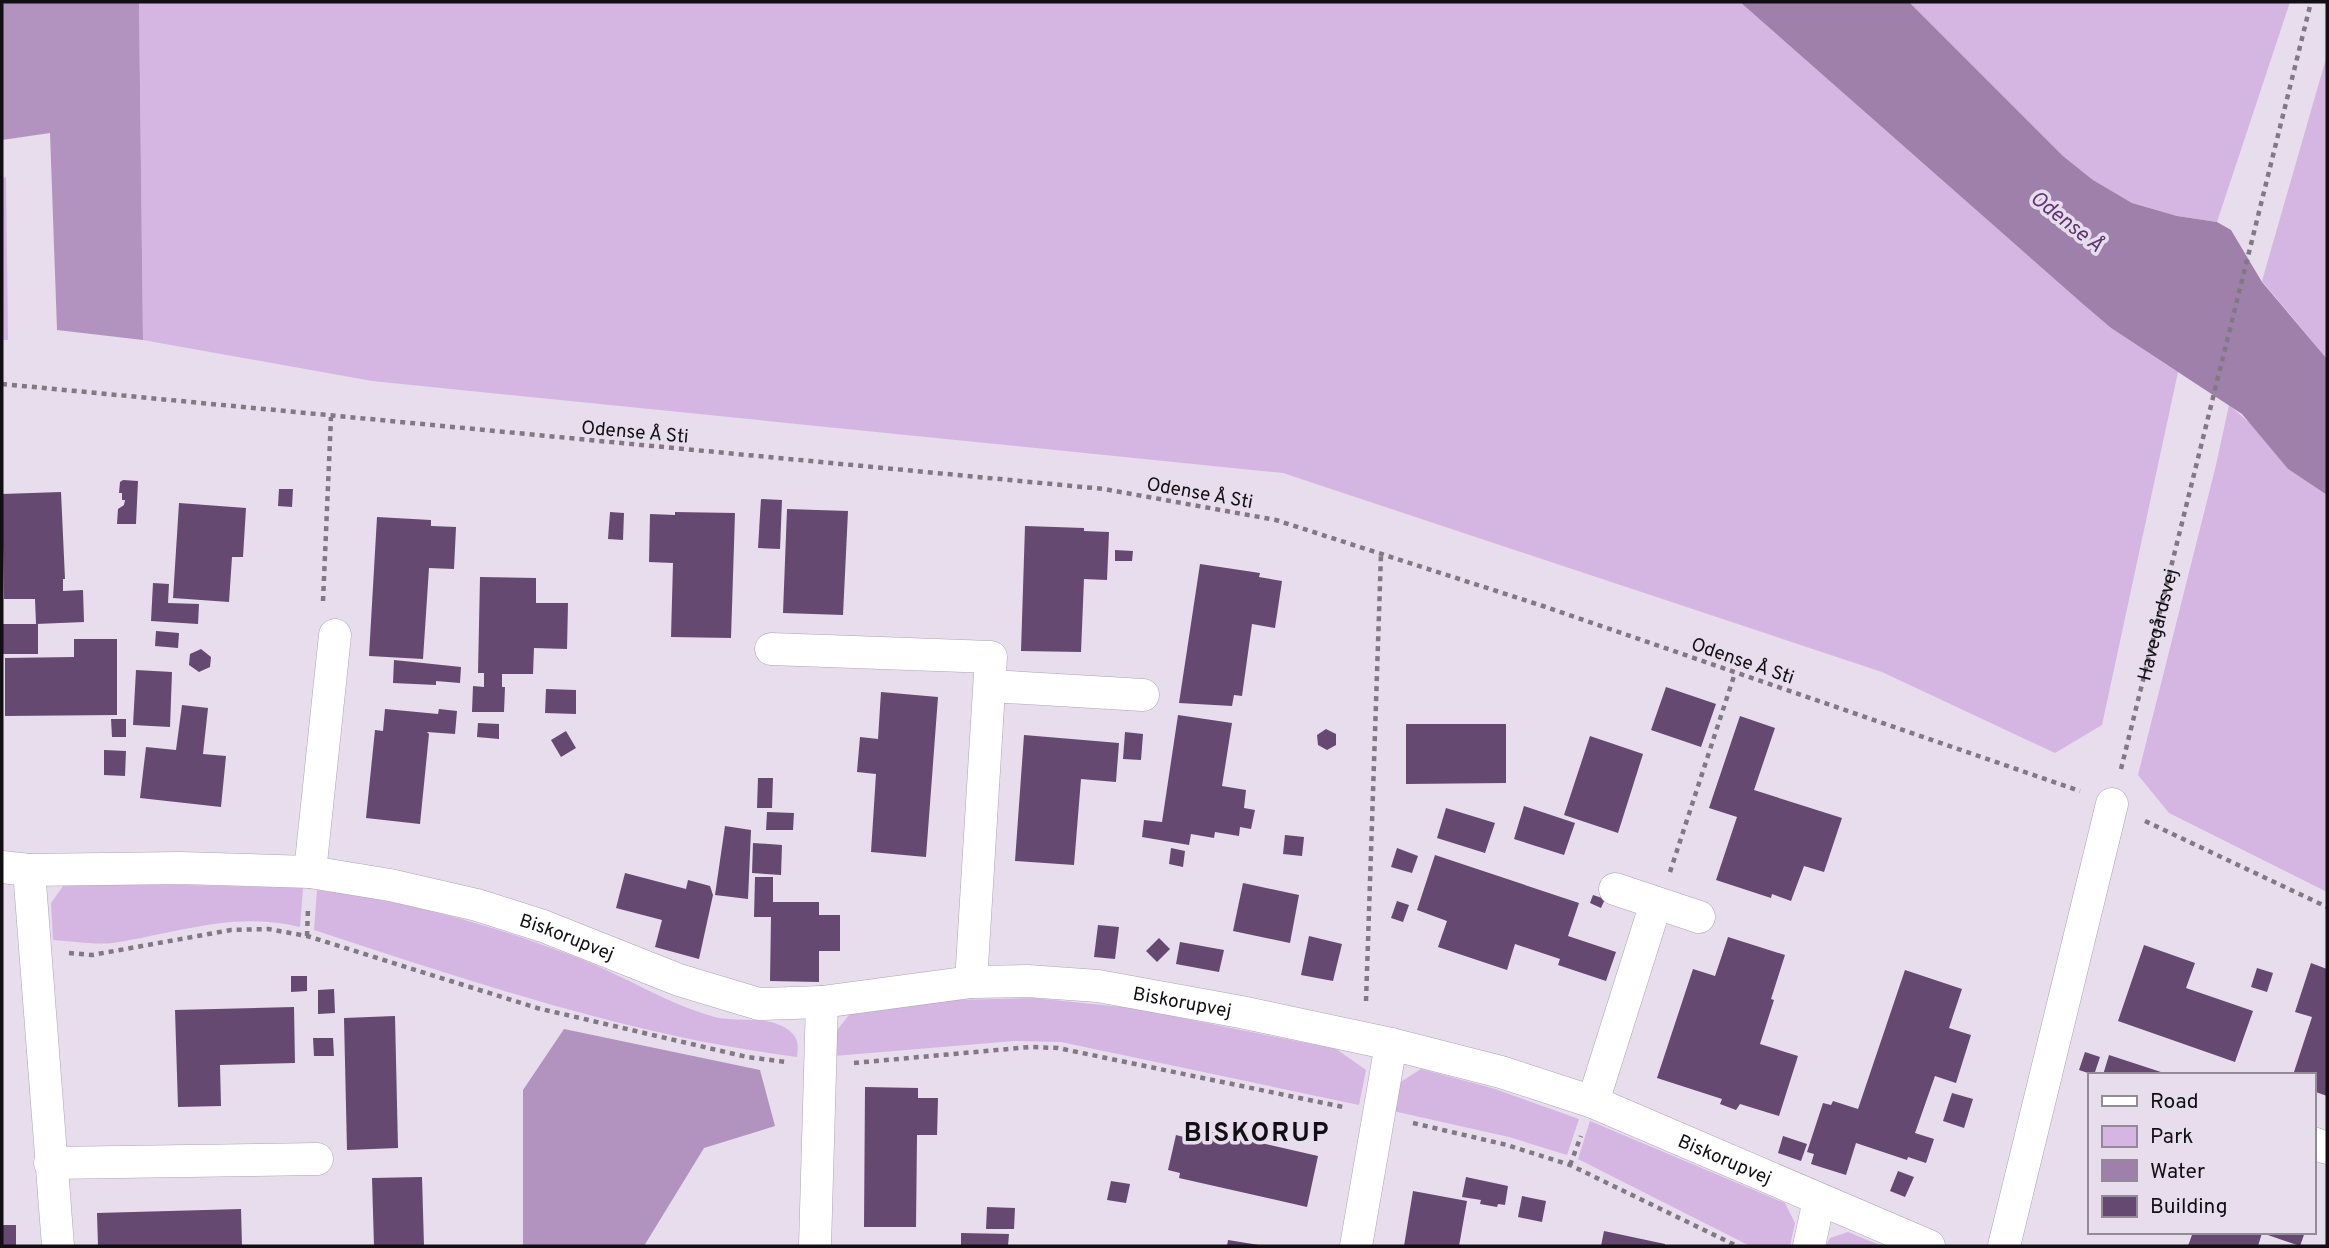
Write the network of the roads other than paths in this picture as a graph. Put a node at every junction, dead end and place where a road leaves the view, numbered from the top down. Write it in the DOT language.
graph roads {
  1 [pos="335,635"];
  2 [pos="771,649"];
  3 [pos="990,686"];
  4 [pos="1143,695"];
  5 [pos="2112,804"];
  6 [pos="15,869"];
  7 [pos="310,872"];
  8 [pos="1615,889"];
  9 [pos="1658,903"];
  10 [pos="1699,917"];
  11 [pos="971,982"];
  12 [pos="821,1003"];
  13 [pos="1379,1041"];
  14 [pos="1592,1102"];
  15 [pos="317,1159"];
  16 [pos="50,1163"];
  17 [pos="1819,1200"];
  18 [pos="58,1246"];
  19 [pos="816,1246"];
  20 [pos="1356,1246"];
  21 [pos="1809,1246"];
  22 [pos="1929,1246"];
  23 [pos="2004,1246"];
  1 -- 7 [label="street"];
  2 -- 3 [label="street"];
  3 -- 4 [label="street"];
  3 -- 11 [label="street"];
  5 -- 23 [label="street"];
  6 -- 7 [label="street, Biskorupvej"];
  6 -- 16 [label="street, Biskorupvej"];
  7 -- 12 [label="street, Biskorupvej"];
  8 -- 9 [label="street"];
  9 -- 10 [label="street"];
  9 -- 14 [label="street"];
  11 -- 12 [label="street, Biskorupvej"];
  11 -- 13 [label="street, Biskorupvej"];
  12 -- 19 [label="street"];
  13 -- 14 [label="street, Biskorupvej"];
  13 -- 20 [label="street"];
  14 -- 17 [label="street, Biskorupvej"];
  15 -- 16 [label="street"];
  16 -- 18 [label="street, Biskorupvej"];
  17 -- 21 [label="street"];
  17 -- 22 [label="street, Biskorupvej"];
}
